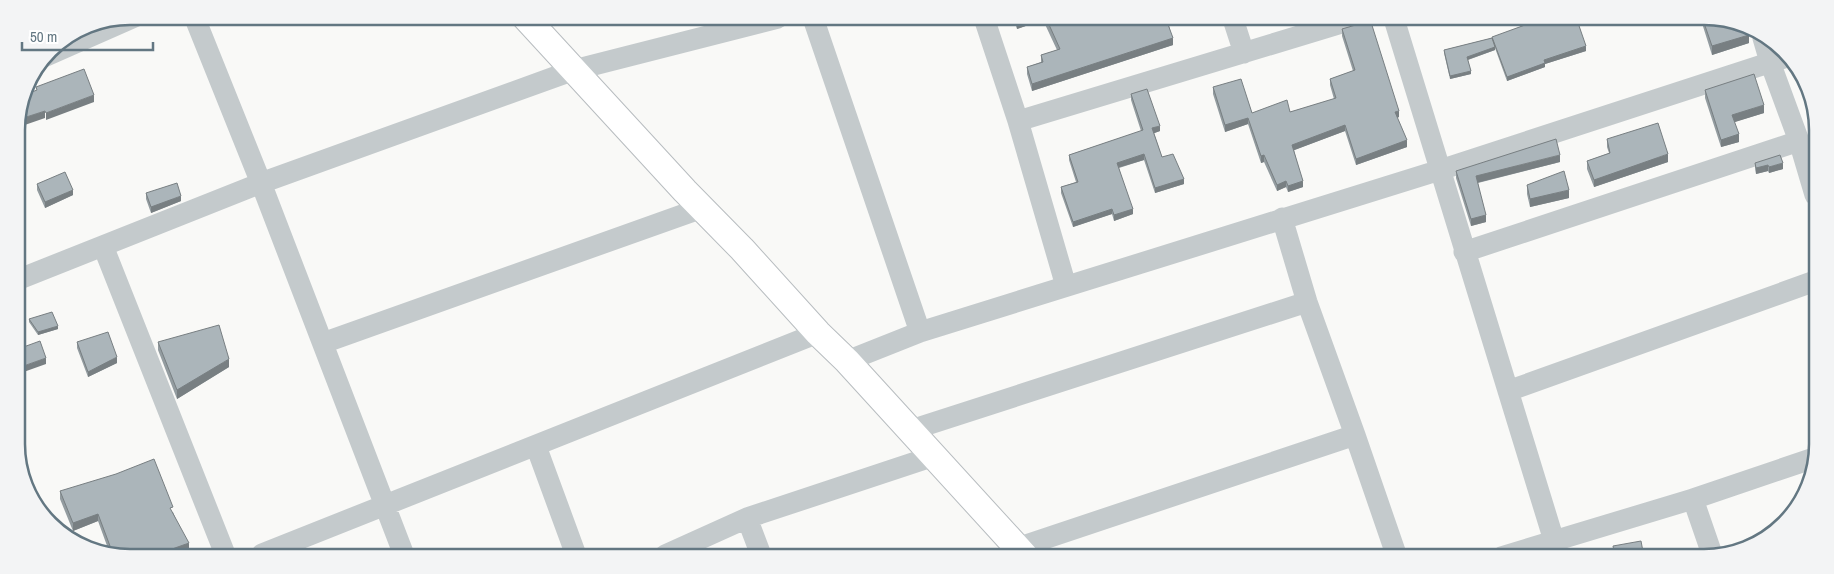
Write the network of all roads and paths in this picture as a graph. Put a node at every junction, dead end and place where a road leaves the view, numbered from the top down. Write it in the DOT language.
graph roads {
  1 [pos="198,25"];
  2 [pos="532,25"];
  3 [pos="751,25"];
  4 [pos="815,25"];
  5 [pos="986,25"];
  6 [pos="1235,25"];
  7 [pos="1335,25"];
  8 [pos="1396,25"];
  9 [pos="115,26"];
  10 [pos="1765,45"];
  11 [pos="65,48"];
  12 [pos="1244,53"];
  13 [pos="1781,59"];
  14 [pos="1770,62"];
  15 [pos="574,70"];
  16 [pos="1018,121"];
  17 [pos="1799,141"];
  18 [pos="1440,170"];
  19 [pos="1809,175"];
  20 [pos="261,183"];
  21 [pos="702,208"];
  22 [pos="1282,218"];
  23 [pos="103,246"];
  24 [pos="1464,252"];
  25 [pos="25,277"];
  26 [pos="1809,283"];
  27 [pos="1066,286"];
  28 [pos="1307,302"];
  29 [pos="920,332"];
  30 [pos="818,333"];
  31 [pos="322,343"];
  32 [pos="847,361"];
  33 [pos="1508,391"];
  34 [pos="910,430"];
  35 [pos="1355,435"];
  36 [pos="536,446"];
  37 [pos="934,456"];
  38 [pos="1807,460"];
  39 [pos="1693,499"];
  40 [pos="385,505"];
  41 [pos="747,518"];
  42 [pos="223,549"];
  43 [pos="275,549"];
  44 [pos="402,549"];
  45 [pos="574,549"];
  46 [pos="678,549"];
  47 [pos="759,549"];
  48 [pos="1018,549"];
  49 [pos="1030,549"];
  50 [pos="1394,549"];
  51 [pos="1556,549"];
  52 [pos="1559,549"];
  53 [pos="1710,549"];
  1 -- 20 [label="street"];
  2 -- 15 [label="main road"];
  3 -- 15 [label="street"];
  4 -- 29 [label="street"];
  5 -- 16 [label="street"];
  6 -- 12 [label="street"];
  7 -- 12 [label="street"];
  8 -- 18 [label="street"];
  9 -- 11 [label="street"];
  10 -- 14 [label="street"];
  12 -- 16 [label="street"];
  13 -- 14 [label="street"];
  14 -- 17 [label="street"];
  14 -- 18 [label="street"];
  15 -- 20 [label="street"];
  15 -- 21 [label="main road"];
  16 -- 27 [label="street"];
  17 -- 19 [label="street"];
  17 -- 24 [label="street"];
  18 -- 22 [label="street"];
  18 -- 24 [label="street"];
  20 -- 23 [label="street"];
  20 -- 31 [label="street"];
  21 -- 30 [label="main road"];
  21 -- 31 [label="street"];
  22 -- 27 [label="street"];
  22 -- 28 [label="street"];
  23 -- 25 [label="street"];
  23 -- 42 [label="street"];
  24 -- 33 [label="street"];
  26 -- 33 [label="street"];
  27 -- 29 [label="street"];
  28 -- 34 [label="street"];
  28 -- 35 [label="street"];
  29 -- 32 [label="street"];
  30 -- 32 [label="main road"];
  30 -- 36 [label="street"];
  31 -- 40 [label="street"];
  32 -- 34 [label="main road"];
  33 -- 51 [label="street"];
  34 -- 37 [label="main road"];
  35 -- 49 [label="street"];
  35 -- 50 [label="street"];
  36 -- 40 [label="street"];
  36 -- 45 [label="street"];
  37 -- 41 [label="street"];
  37 -- 48 [label="main road"];
  38 -- 39 [label="street"];
  39 -- 52 [label="street"];
  39 -- 53 [label="street"];
  40 -- 43 [label="street"];
  40 -- 44 [label="street"];
  41 -- 46 [label="street"];
  41 -- 47 [label="street"];
}
